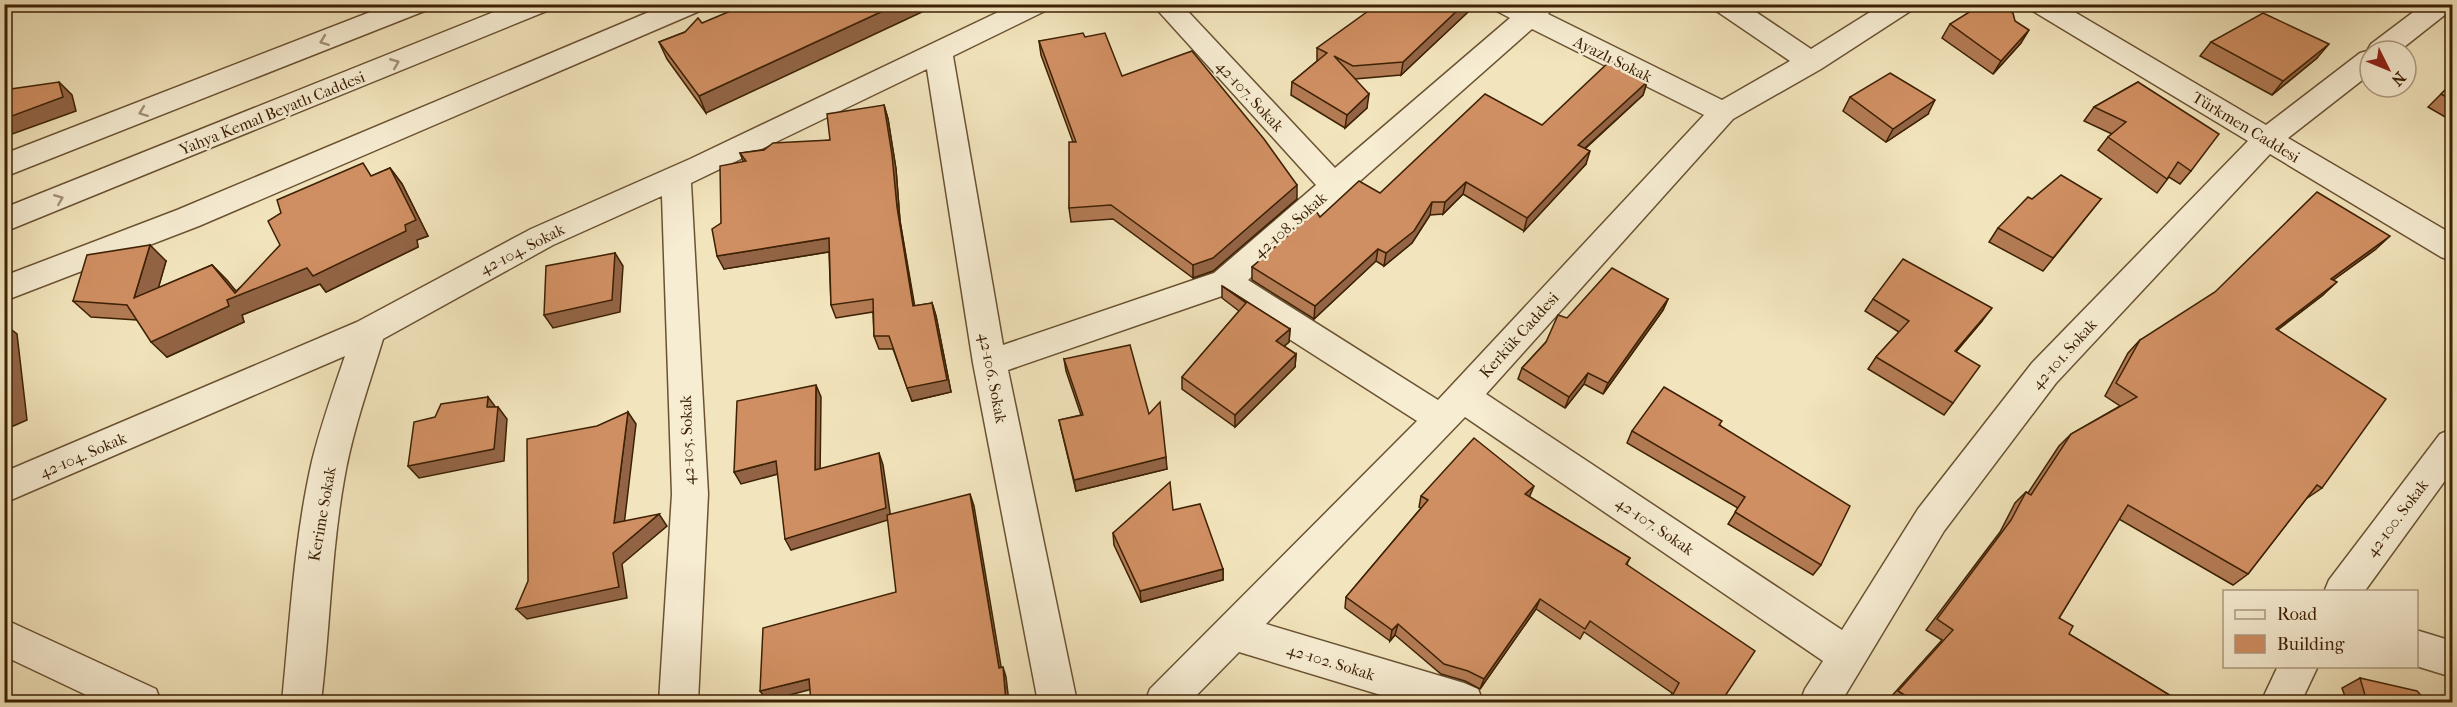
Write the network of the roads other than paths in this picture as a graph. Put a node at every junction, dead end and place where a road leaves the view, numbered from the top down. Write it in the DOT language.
graph roads {
  1 [pos="418,4"];
  2 [pos="540,4"];
  3 [pos="693,4"];
  4 [pos="1038,4"];
  5 [pos="1165,4"];
  6 [pos="1724,4"];
  7 [pos="1903,4"];
  8 [pos="2040,4"];
  9 [pos="2442,4"];
  10 [pos="1525,9"];
  11 [pos="2397,39"];
  12 [pos="938,51"];
  13 [pos="1811,62"];
  14 [pos="2358,69"];
  15 [pos="1723,112"];
  16 [pos="2267,139"];
  17 [pos="4,166"];
  18 [pos="676,177"];
  19 [pos="1335,187"];
  20 [pos="4,221"];
  21 [pos="2452,249"];
  22 [pos="1225,282"];
  23 [pos="4,289"];
  24 [pos="369,331"];
  25 [pos="990,363"];
  26 [pos="1452,408"];
  27 [pos="2452,444"];
  28 [pos="4,488"];
  29 [pos="2343,590"];
  30 [pos="1232,632"];
  31 [pos="4,637"];
  32 [pos="2418,649"];
  33 [pos="1848,656"];
  34 [pos="2452,659"];
  35 [pos="2298,668"];
  36 [pos="142,702"];
  37 [pos="302,702"];
  38 [pos="679,702"];
  39 [pos="1058,702"];
  40 [pos="1164,702"];
  41 [pos="1464,702"];
  42 [pos="1819,702"];
  43 [pos="2280,702"];
  1 -- 17 [label="street, one-way"];
  20 -- 2 [label="street, Yahya Kemal Beyatlı Caddesi, one-way"];
  3 -- 23 [label="street"];
  4 -- 12 [label="street, 42-104. Sokak"];
  5 -- 19 [label="street, 42-107. Sokak"];
  6 -- 13 [label="street"];
  7 -- 13 [label="street, Kerkük Caddesi"];
  8 -- 16 [label="street, Türkmen Caddesi"];
  9 -- 11 [label="street"];
  10 -- 15 [label="street, Ayazlı Sokak"];
  10 -- 19 [label="street, 42-108. Sokak"];
  12 -- 18 [label="street, 42-104. Sokak"];
  12 -- 25 [label="street, 42-106. Sokak"];
  13 -- 15 [label="street, Kerkük Caddesi"];
  14 -- 16 [label="street, 42-101. Sokak"];
  15 -- 26 [label="street, Kerkük Caddesi"];
  16 -- 21 [label="street, Türkmen Caddesi"];
  16 -- 33 [label="street, 42-101. Sokak"];
  18 -- 24 [label="street, 42-104. Sokak"];
  18 -- 38 [label="street, 42-105. Sokak"];
  19 -- 22 [label="street, 42-108. Sokak"];
  22 -- 25 [label="street, 42-108. Sokak"];
  22 -- 26 [label="street, 42-107. Sokak"];
  24 -- 28 [label="street, 42-104. Sokak"];
  24 -- 37 [label="street, Kerime Sokak"];
  25 -- 39 [label="street, 42-106. Sokak"];
  26 -- 30 [label="street, Kerkük Caddesi"];
  26 -- 33 [label="street, 42-107. Sokak"];
  27 -- 29 [label="street, 42-100. Sokak"];
  30 -- 40 [label="street, Kerkük Caddesi"];
  30 -- 41 [label="street, 42-102. Sokak"];
  31 -- 36 [label="street"];
  32 -- 34 [label="street"];
  33 -- 42 [label="street, 42-101. Sokak"];
  35 -- 43 [label="street"];
}
